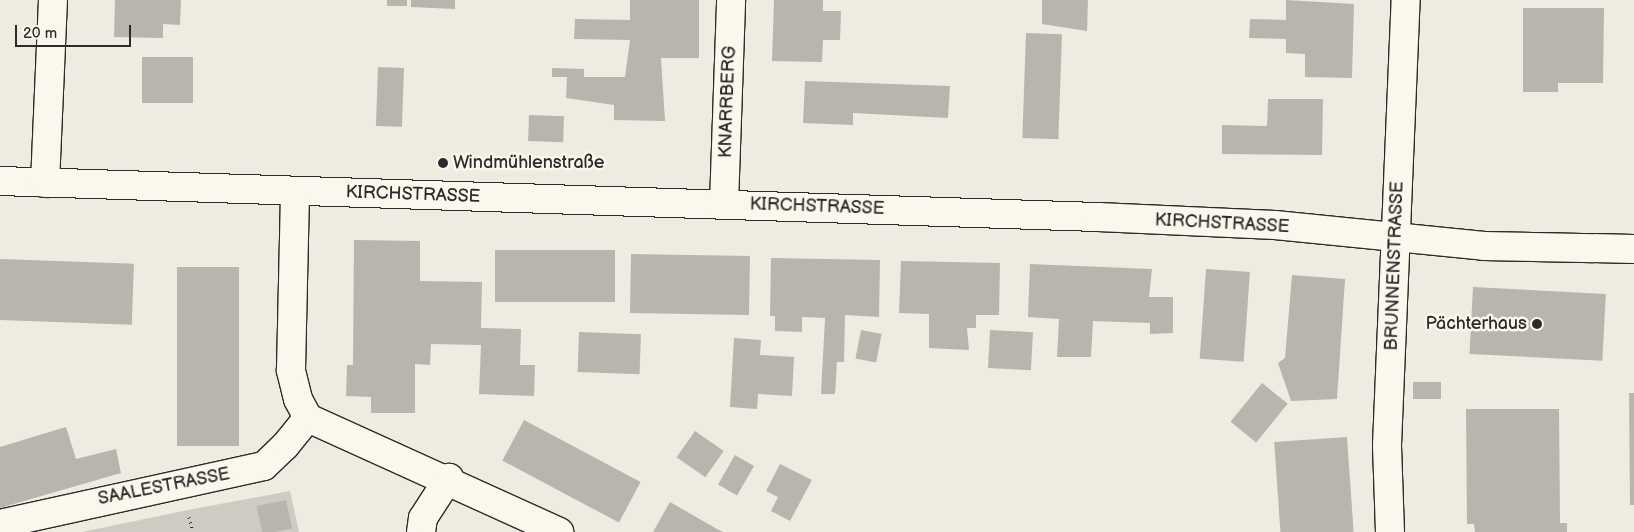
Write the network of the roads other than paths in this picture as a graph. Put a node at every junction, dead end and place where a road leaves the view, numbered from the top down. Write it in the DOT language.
graph roads {
  1 [pos="53,0"];
  2 [pos="731,0"];
  3 [pos="1406,0"];
  4 [pos="0,181"];
  5 [pos="45,183"];
  6 [pos="295,192"];
  7 [pos="724,204"];
  8 [pos="1398,239"];
  9 [pos="1634,248"];
  10 [pos="308,418"];
  11 [pos="449,478"];
  12 [pos="0,524"];
  13 [pos="421,532"];
  14 [pos="559,532"];
  15 [pos="1390,532"];
  1 -- 5 [label="street"];
  2 -- 7 [label="street, KNARRBERG"];
  3 -- 8 [label="street, BRUNNENSTRASSE"];
  4 -- 5 [label="street, KIRCHSTRASSE"];
  5 -- 6 [label="street, KIRCHSTRASSE"];
  6 -- 7 [label="street, KIRCHSTRASSE"];
  6 -- 10 [label="street"];
  7 -- 8 [label="street, KIRCHSTRASSE"];
  8 -- 9 [label="street, KIRCHSTRASSE"];
  8 -- 15 [label="street, BRUNNENSTRASSE"];
  10 -- 11 [label="street"];
  10 -- 12 [label="street, SAALESTRASSE"];
  11 -- 13 [label="street"];
  11 -- 14 [label="street"];
}
